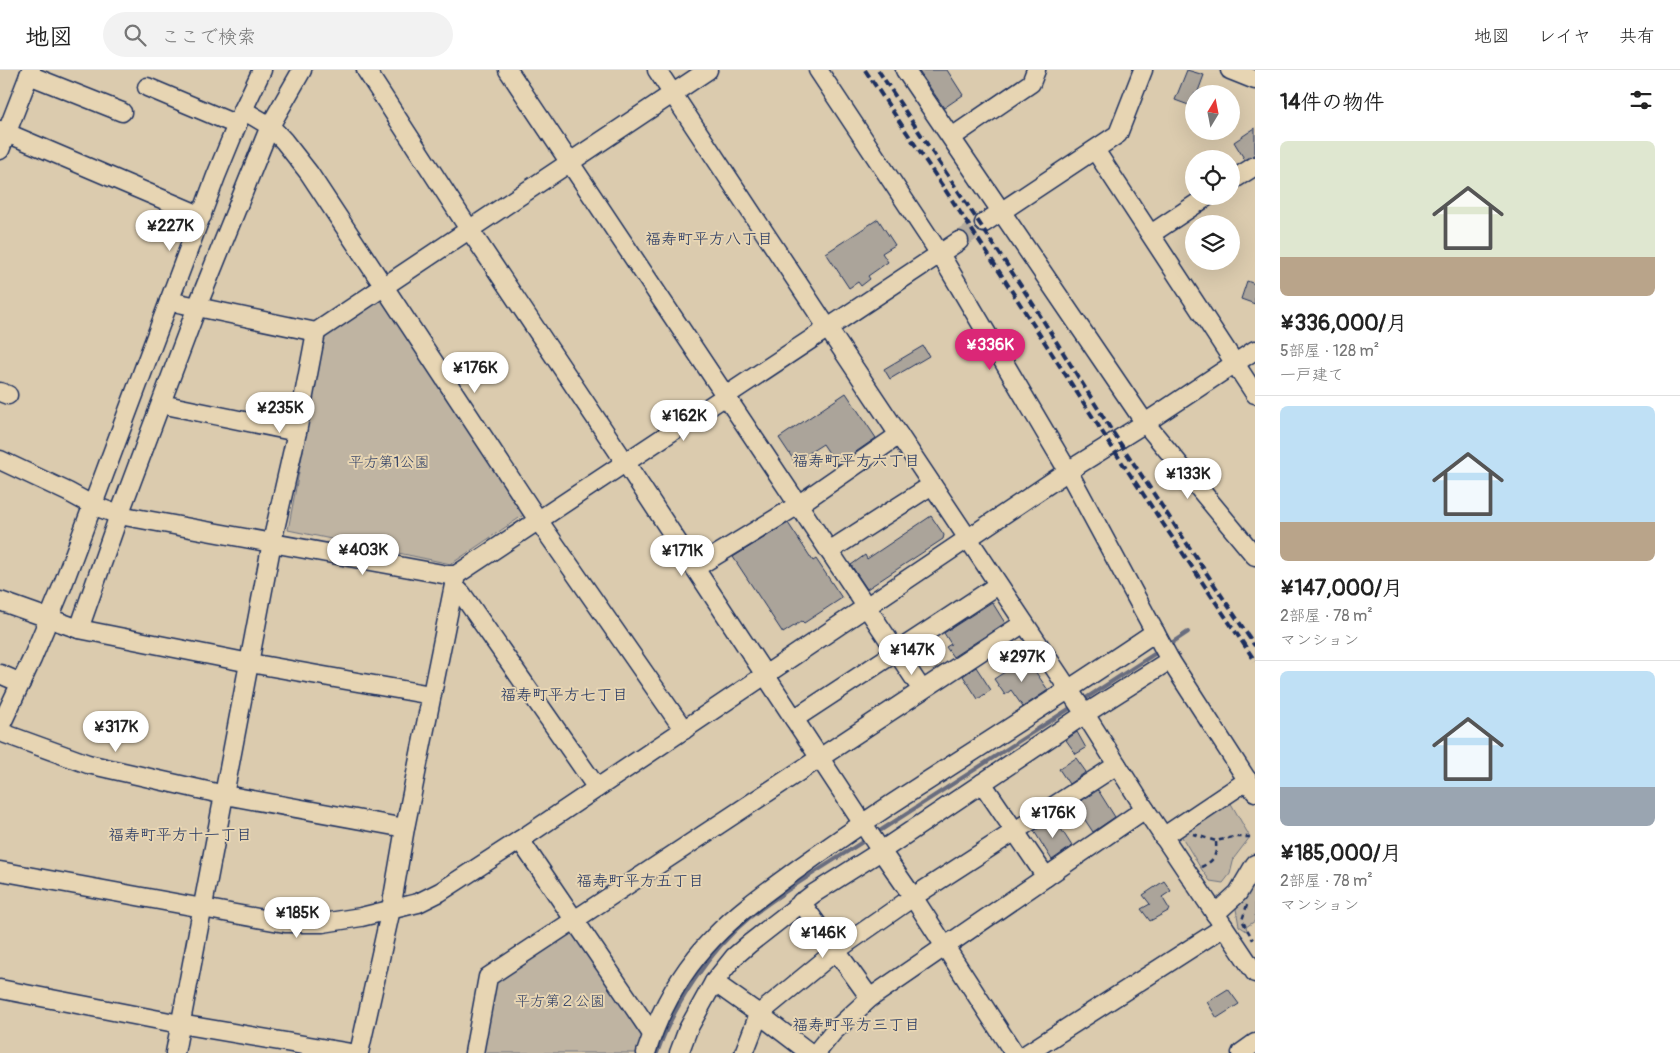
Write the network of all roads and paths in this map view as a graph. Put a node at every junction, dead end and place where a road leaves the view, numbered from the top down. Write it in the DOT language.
graph roads {
  1 [pos="262,70"];
  2 [pos="302,70"];
  3 [pos="366,70"];
  4 [pos="508,70"];
  5 [pos="657,70"];
  6 [pos="708,70"];
  7 [pos="818,70"];
  8 [pos="905,70"];
  9 [pos="1036,70"];
  10 [pos="1143,70"];
  11 [pos="1230,70"];
  12 [pos="30,72"];
  13 [pos="1255,80"];
  14 [pos="147,87"];
  15 [pos="672,94"];
  16 [pos="122,112"];
  17 [pos="240,118"];
  18 [pos="270,126"];
  19 [pos="3,131"];
  20 [pos="952,137"];
  21 [pos="0,150"];
  22 [pos="1095,150"];
  23 [pos="570,162"];
  24 [pos="1255,166"];
  25 [pos="1240,175"];
  26 [pos="1194,205"];
  27 [pos="1000,211"];
  28 [pos="202,216"];
  29 [pos="984,223"];
  30 [pos="470,229"];
  31 [pos="1151,234"];
  32 [pos="959,241"];
  33 [pos="940,254"];
  34 [pos="384,286"];
  35 [pos="169,301"];
  36 [pos="197,307"];
  37 [pos="826,327"];
  38 [pos="316,332"];
  39 [pos="1255,350"];
  40 [pos="1234,364"];
  41 [pos="1255,394"];
  42 [pos="725,395"];
  43 [pos="161,404"];
  44 [pos="1145,423"];
  45 [pos="297,432"];
  46 [pos="899,436"];
  47 [pos="0,460"];
  48 [pos="625,462"];
  49 [pos="1068,471"];
  50 [pos="932,485"];
  51 [pos="92,505"];
  52 [pos="798,505"];
  53 [pos="119,515"];
  54 [pos="538,520"];
  55 [pos="968,539"];
  56 [pos="272,542"];
  57 [pos="829,551"];
  58 [pos="1255,556"];
  59 [pos="695,568"];
  60 [pos="455,580"];
  61 [pos="998,585"];
  62 [pos="0,601"];
  63 [pos="866,607"];
  64 [pos="48,619"];
  65 [pos="1024,623"];
  66 [pos="79,629"];
  67 [pos="1163,647"];
  68 [pos="896,652"];
  69 [pos="250,663"];
  70 [pos="0,674"];
  71 [pos="765,675"];
  72 [pos="21,683"];
  73 [pos="922,690"];
  74 [pos="431,695"];
  75 [pos="1078,703"];
  76 [pos="794,719"];
  77 [pos="0,727"];
  78 [pos="684,730"];
  79 [pos="0,732"];
  80 [pos="819,757"];
  81 [pos="1117,765"];
  82 [pos="982,783"];
  83 [pos="1252,786"];
  84 [pos="597,788"];
  85 [pos="225,795"];
  86 [pos="1145,809"];
  87 [pos="865,826"];
  88 [pos="405,828"];
  89 [pos="1014,831"];
  90 [pos="1190,834"];
  91 [pos="1163,837"];
  92 [pos="1250,837"];
  93 [pos="520,840"];
  94 [pos="1216,841"];
  95 [pos="879,848"];
  96 [pos="1255,864"];
  97 [pos="1200,867"];
  98 [pos="0,871"];
  99 [pos="1046,877"];
  100 [pos="913,897"];
  101 [pos="1249,901"];
  102 [pos="801,902"];
  103 [pos="202,908"];
  104 [pos="391,909"];
  105 [pos="576,919"];
  106 [pos="1220,920"];
  107 [pos="1253,940"];
  108 [pos="945,947"];
  109 [pos="837,950"];
  110 [pos="1255,973"];
  111 [pos="714,982"];
  112 [pos="0,989"];
  113 [pos="870,998"];
  114 [pos="759,1014"];
  115 [pos="180,1024"];
  116 [pos="652,1034"];
  117 [pos="1255,1043"];
  118 [pos="175,1053"];
  119 [pos="351,1053"];
  120 [pos="359,1053"];
  121 [pos="474,1053"];
  122 [pos="646,1053"];
  123 [pos="679,1053"];
  124 [pos="744,1053"];
  125 [pos="810,1053"];
  126 [pos="816,1053"];
  127 [pos="1014,1053"];
  128 [pos="1028,1053"];
  129 [pos="1241,1053"];
  1 -- 17 [label="street"];
  2 -- 18 [label="street"];
  3 -- 30 [label="street"];
  4 -- 23 [label="street"];
  5 -- 15 [label="street"];
  6 -- 15 [label="street"];
  7 -- 33 [label="street"];
  8 -- 20 [label="street"];
  9 -- 20 [label="street"];
  10 -- 22 [label="street"];
  11 -- 13 [label="street"];
  12 -- 16 [label="street"];
  12 -- 19 [label="street"];
  14 -- 17 [label="street"];
  15 -- 23 [label="street"];
  15 -- 37 [label="street"];
  17 -- 18 [label="street"];
  17 -- 28 [label="street"];
  18 -- 34 [label="street"];
  18 -- 36 [label="street"];
  19 -- 21 [label="street"];
  19 -- 28 [label="street"];
  20 -- 27 [label="street"];
  22 -- 27 [label="street"];
  22 -- 31 [label="street"];
  23 -- 30 [label="street"];
  23 -- 42 [label="street"];
  24 -- 25 [label="street"];
  26 -- 31 [label="street"];
  27 -- 29 [label="street"];
  27 -- 44 [label="street"];
  28 -- 35 [label="street"];
  30 -- 34 [label="street"];
  30 -- 48 [label="street"];
  31 -- 40 [label="street"];
  32 -- 33 [label="street"];
  33 -- 37 [label="street"];
  33 -- 49 [label="street"];
  34 -- 38 [label="street"];
  34 -- 54 [label="street"];
  35 -- 36 [label="street"];
  35 -- 51 [label="street"];
  36 -- 38 [label="street"];
  36 -- 43 [label="street"];
  37 -- 42 [label="street"];
  37 -- 46 [label="street"];
  38 -- 45 [label="street"];
  39 -- 40 [label="street"];
  40 -- 41 [label="street"];
  40 -- 44 [label="street"];
  42 -- 48 [label="street"];
  42 -- 52 [label="street"];
  43 -- 45 [label="street"];
  43 -- 53 [label="street"];
  44 -- 49 [label="street"];
  44 -- 58 [label="street"];
  45 -- 56 [label="street"];
  46 -- 50 [label="street"];
  46 -- 52 [label="street"];
  47 -- 51 [label="street"];
  48 -- 54 [label="street"];
  48 -- 59 [label="street"];
  49 -- 55 [label="street"];
  49 -- 67 [label="street"];
  50 -- 55 [label="street"];
  50 -- 57 [label="street"];
  51 -- 53 [label="street"];
  51 -- 64 [label="street"];
  52 -- 57 [label="street"];
  52 -- 59 [label="street"];
  53 -- 56 [label="street"];
  53 -- 66 [label="street"];
  54 -- 60 [label="street"];
  54 -- 78 [label="street"];
  55 -- 61 [label="street"];
  55 -- 63 [label="street"];
  56 -- 60 [label="street"];
  56 -- 69 [label="street"];
  57 -- 63 [label="street"];
  59 -- 71 [label="street"];
  60 -- 74 [label="street"];
  60 -- 84 [label="street"];
  61 -- 65 [label="street"];
  61 -- 68 [label="street"];
  62 -- 64 [label="street"];
  63 -- 68 [label="street"];
  63 -- 71 [label="street"];
  64 -- 66 [label="street"];
  64 -- 72 [label="street"];
  65 -- 73 [label="street"];
  65 -- 75 [label="street"];
  66 -- 69 [label="street"];
  67 -- 75 [label="street"];
  67 -- 75 [label="street"];
  67 -- 83 [label="street"];
  68 -- 73 [label="street"];
  68 -- 76 [label="street"];
  69 -- 74 [label="street"];
  69 -- 85 [label="street"];
  70 -- 72 [label="street"];
  71 -- 76 [label="street"];
  71 -- 78 [label="street"];
  72 -- 77 [label="street"];
  73 -- 80 [label="street"];
  74 -- 88 [label="street"];
  75 -- 81 [label="street"];
  75 -- 82 [label="street"];
  75 -- 87 [label="street"];
  76 -- 80 [label="street"];
  78 -- 84 [label="street"];
  79 -- 85 [label="street"];
  80 -- 87 [label="street"];
  80 -- 105 [label="street"];
  81 -- 86 [label="street"];
  81 -- 89 [label="street"];
  82 -- 89 [label="street"];
  82 -- 95 [label="street"];
  83 -- 91 [label="street"];
  84 -- 93 [label="street"];
  85 -- 88 [label="street"];
  85 -- 103 [label="street"];
  86 -- 91 [label="street"];
  86 -- 99 [label="street"];
  87 -- 95 [label="street"];
  87 -- 116 [label="street"];
  88 -- 104 [label="street"];
  89 -- 99 [label="street"];
  89 -- 100 [label="street"];
  90 -- 94 [label="path"];
  91 -- 106 [label="street"];
  92 -- 94 [label="path"];
  93 -- 104 [label="street"];
  93 -- 105 [label="street"];
  94 -- 97 [label="path"];
  95 -- 100 [label="street"];
  95 -- 102 [label="street"];
  96 -- 106 [label="street"];
  98 -- 103 [label="street"];
  99 -- 108 [label="street"];
  100 -- 108 [label="street"];
  100 -- 109 [label="street"];
  101 -- 107 [label="path"];
  102 -- 109 [label="street"];
  102 -- 111 [label="street"];
  103 -- 104 [label="street"];
  103 -- 115 [label="street"];
  104 -- 120 [label="street"];
  105 -- 116 [label="street"];
  105 -- 121 [label="street"];
  106 -- 110 [label="street"];
  106 -- 128 [label="street"];
  108 -- 113 [label="street"];
  108 -- 127 [label="street"];
  109 -- 113 [label="street"];
  109 -- 114 [label="street"];
  111 -- 114 [label="street"];
  111 -- 123 [label="street"];
  112 -- 115 [label="street"];
  113 -- 126 [label="street"];
  114 -- 124 [label="street"];
  114 -- 125 [label="street"];
  115 -- 118 [label="street"];
  115 -- 119 [label="street"];
  116 -- 122 [label="street"];
  117 -- 129 [label="street"];
}
